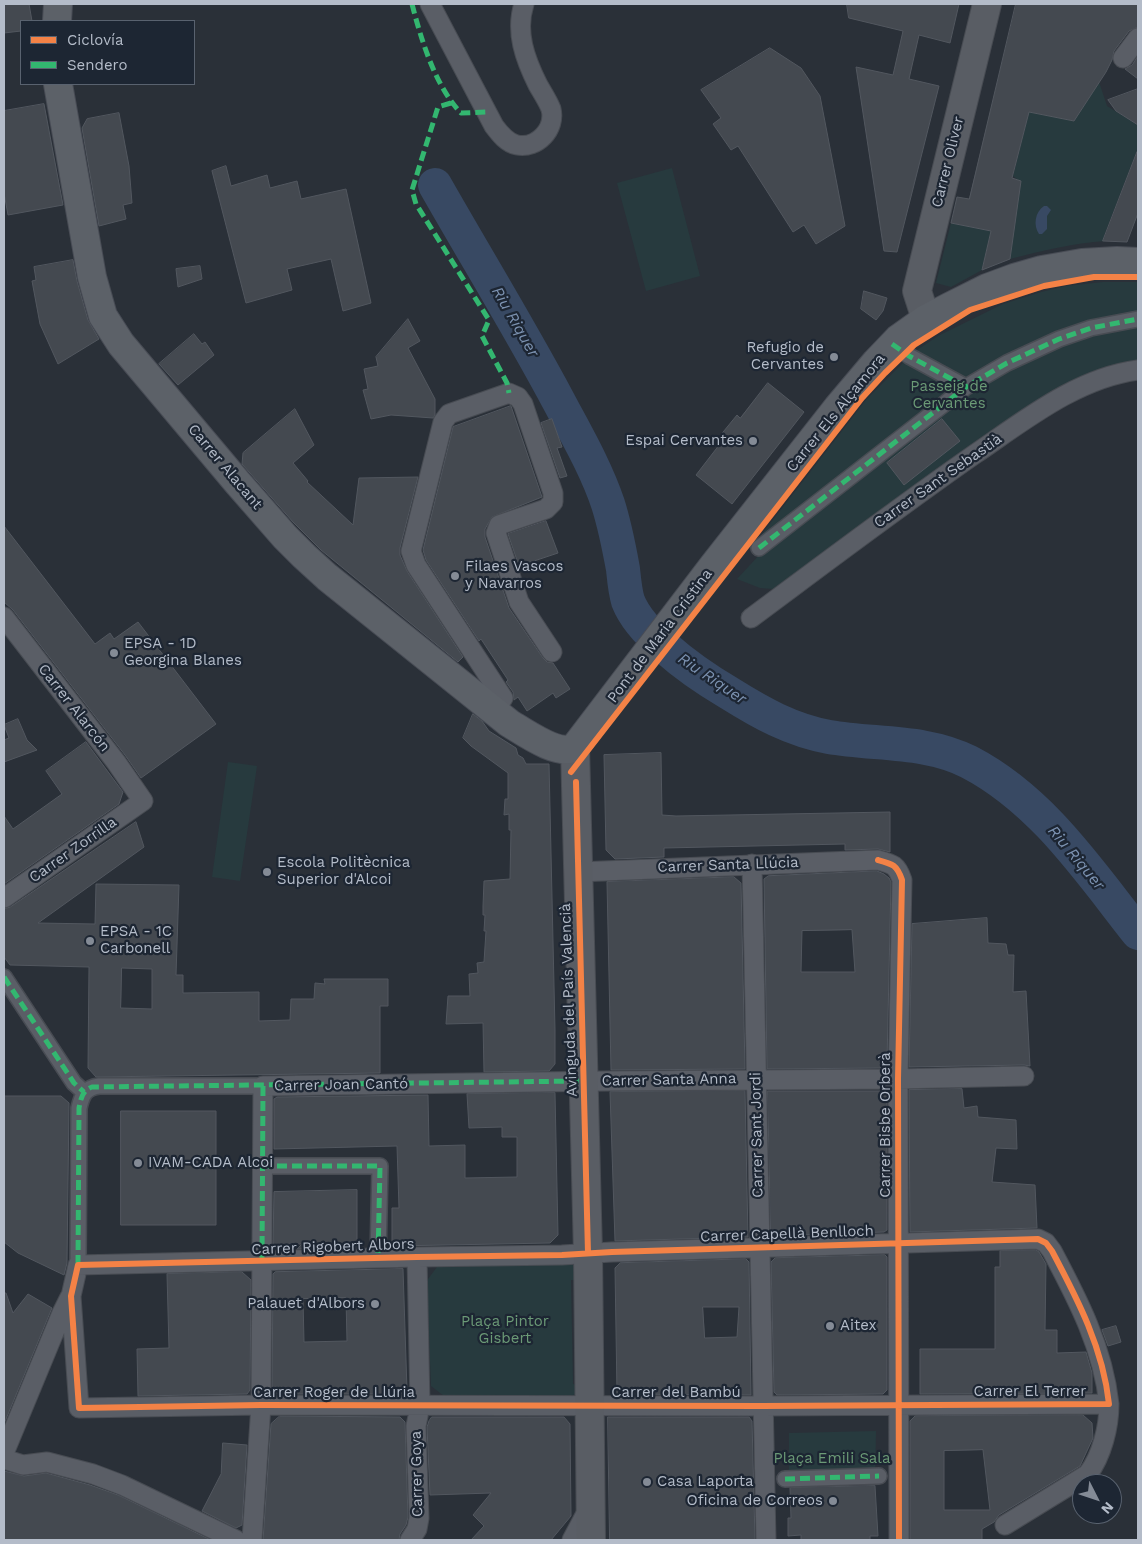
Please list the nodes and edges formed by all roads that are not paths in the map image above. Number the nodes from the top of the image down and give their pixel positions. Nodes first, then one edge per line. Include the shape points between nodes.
1 (58, 4) edge
2 (430, 4) edge
3 (524, 4) edge
4 (987, 4) edge
5 (57, 20) edge
6 (1138, 38) edge
7 (1123, 58) dead end
8 (58, 85) edge
9 (1138, 262) edge
10 (926, 319) junction
11 (1138, 319) edge
12 (892, 344) junction
13 (1138, 370) edge
14 (966, 387) junction
15 (752, 537) junction
16 (4, 617) edge
17 (752, 618) dead end
18 (552, 652) dead end
19 (493, 711) junction
20 (563, 746) junction
21 (142, 801) joint
22 (878, 860) joint
23 (752, 864) junction
24 (578, 872) junction
25 (4, 898) edge
26 (4, 977) edge
27 (1024, 1076) dead end
28 (898, 1079) junction
29 (756, 1080) junction
30 (584, 1081) junction
31 (263, 1086) junction
32 (84, 1092) junction
33 (262, 1166) junction
34 (898, 1243) junction
35 (1046, 1244) joint
36 (759, 1247) junction
37 (588, 1254) junction
38 (417, 1257) junction
39 (378, 1258) junction
40 (262, 1261) junction
41 (78, 1265) junction
42 (71, 1296) junction
43 (898, 1404) junction
44 (1109, 1404) junction
45 (262, 1405) junction
46 (420, 1406) junction
47 (590, 1406) junction
48 (762, 1406) junction
49 (4, 1453) edge
50 (4, 1459) edge
51 (879, 1476) dead end
52 (785, 1478) dead end
53 (590, 1506) junction
54 (1005, 1525) dead end
55 (236, 1540) edge
56 (252, 1540) edge
57 (410, 1540) edge
58 (572, 1540) edge
59 (591, 1540) edge
60 (766, 1540) edge
61 (899, 1540) edge

1 - 5 main road
2 - 3 street via 494,126 502,136 518,145 536,142 542,137 551,124 552,115 523,46 520,21
4 - 10 main road, Carrer Oliver via 917,291
6 - 7 street
8 - 19 main road, Carrer Alacant via 92,277 103,316 112,332 292,544 327,577
9 - 10 main road, Carrer Els Alçamora via 1099,262 1042,270 999,282
10 - 12 main road, Carrer Els Alçamora
11 - 14 street via 1091,328 1059,339 1007,363
12 - 14 street
12 - 15 main road, Carrer Els Alçamora via 838,406
13 - 17 street, Carrer Sant Sebastià via 1091,383 1034,414 910,499
14 - 15 street
15 - 20 main road, Pont de Maria Cristina
16 - 21 street, Carrer Alarcón via 116,762
18 - 19 street via 519,602 496,533 499,525 546,509 553,502 523,404 509,393 449,414 443,422 411,551 416,565 503,698
19 - 20 main road, Carrer Alacant via 525,733
20 - 24 main road, Avinguda del País Valencià via 576,782
21 - 25 street, Carrer Zorrilla
22 - 23 street, Carrer Santa Llúcia
22 - 28 street, Carrer Bisbe Orberà via 891,863 898,869 902,880
23 - 24 street, Carrer Santa Llúcia
23 - 29 street, Carrer Sant Jordi
24 - 30 main road, Avinguda del País Valencià
26 - 32 street via 74,1083
27 - 28 street, Carrer Santa Anna
28 - 29 street, Carrer Santa Anna
28 - 34 street, Carrer Bisbe Orberà
29 - 30 street, Carrer Santa Anna
29 - 36 street, Carrer Sant Jordi
30 - 31 street, Carrer Joan Cantó
30 - 37 main road, Avinguda del País Valencià
31 - 32 street, Carrer Joan Cantó via 99,1086
31 - 33 street
32 - 41 street via 79,1108
33 - 39 street via 380,1166
33 - 40 street
34 - 35 street, Carrer Capellà Benlloch via 1038,1239
34 - 36 street, Carrer Capellà Benlloch
34 - 43 street, Carrer Bisbe Orberà
35 - 44 street, Carrer El Terrer via 1056,1258 1096,1345
36 - 37 street, Carrer Capellà Benlloch
36 - 48 street, Carrer Sant Jordi
37 - 38 street, Carrer Rigobert Albors
37 - 47 main road, Avinguda del País Valencià
38 - 39 street, Carrer Rigobert Albors
38 - 46 street
39 - 40 street, Carrer Rigobert Albors
40 - 41 street, Carrer Rigobert Albors
40 - 45 street
41 - 42 street
42 - 45 street, Carrer Roger de Llúria via 79,1408
42 - 49 street
43 - 44 street, Carrer El Terrer
43 - 48 street
43 - 61 street
44 - 54 street via 1103,1441 1088,1474
45 - 46 street, Carrer Roger de Llúria
45 - 56 street
46 - 47 street, Carrer Roger de Llúria
46 - 57 street, Carrer Goya via 416,1426 419,1518
47 - 48 street, Carrer del Bambú
47 - 53 main road, Avinguda del País Valencià
48 - 60 street
50 - 55 street via 23,1465 47,1462 93,1474
51 - 52 street
53 - 58 street, Avinguda del País Valencià
53 - 59 main road, Avinguda del País Valencià

